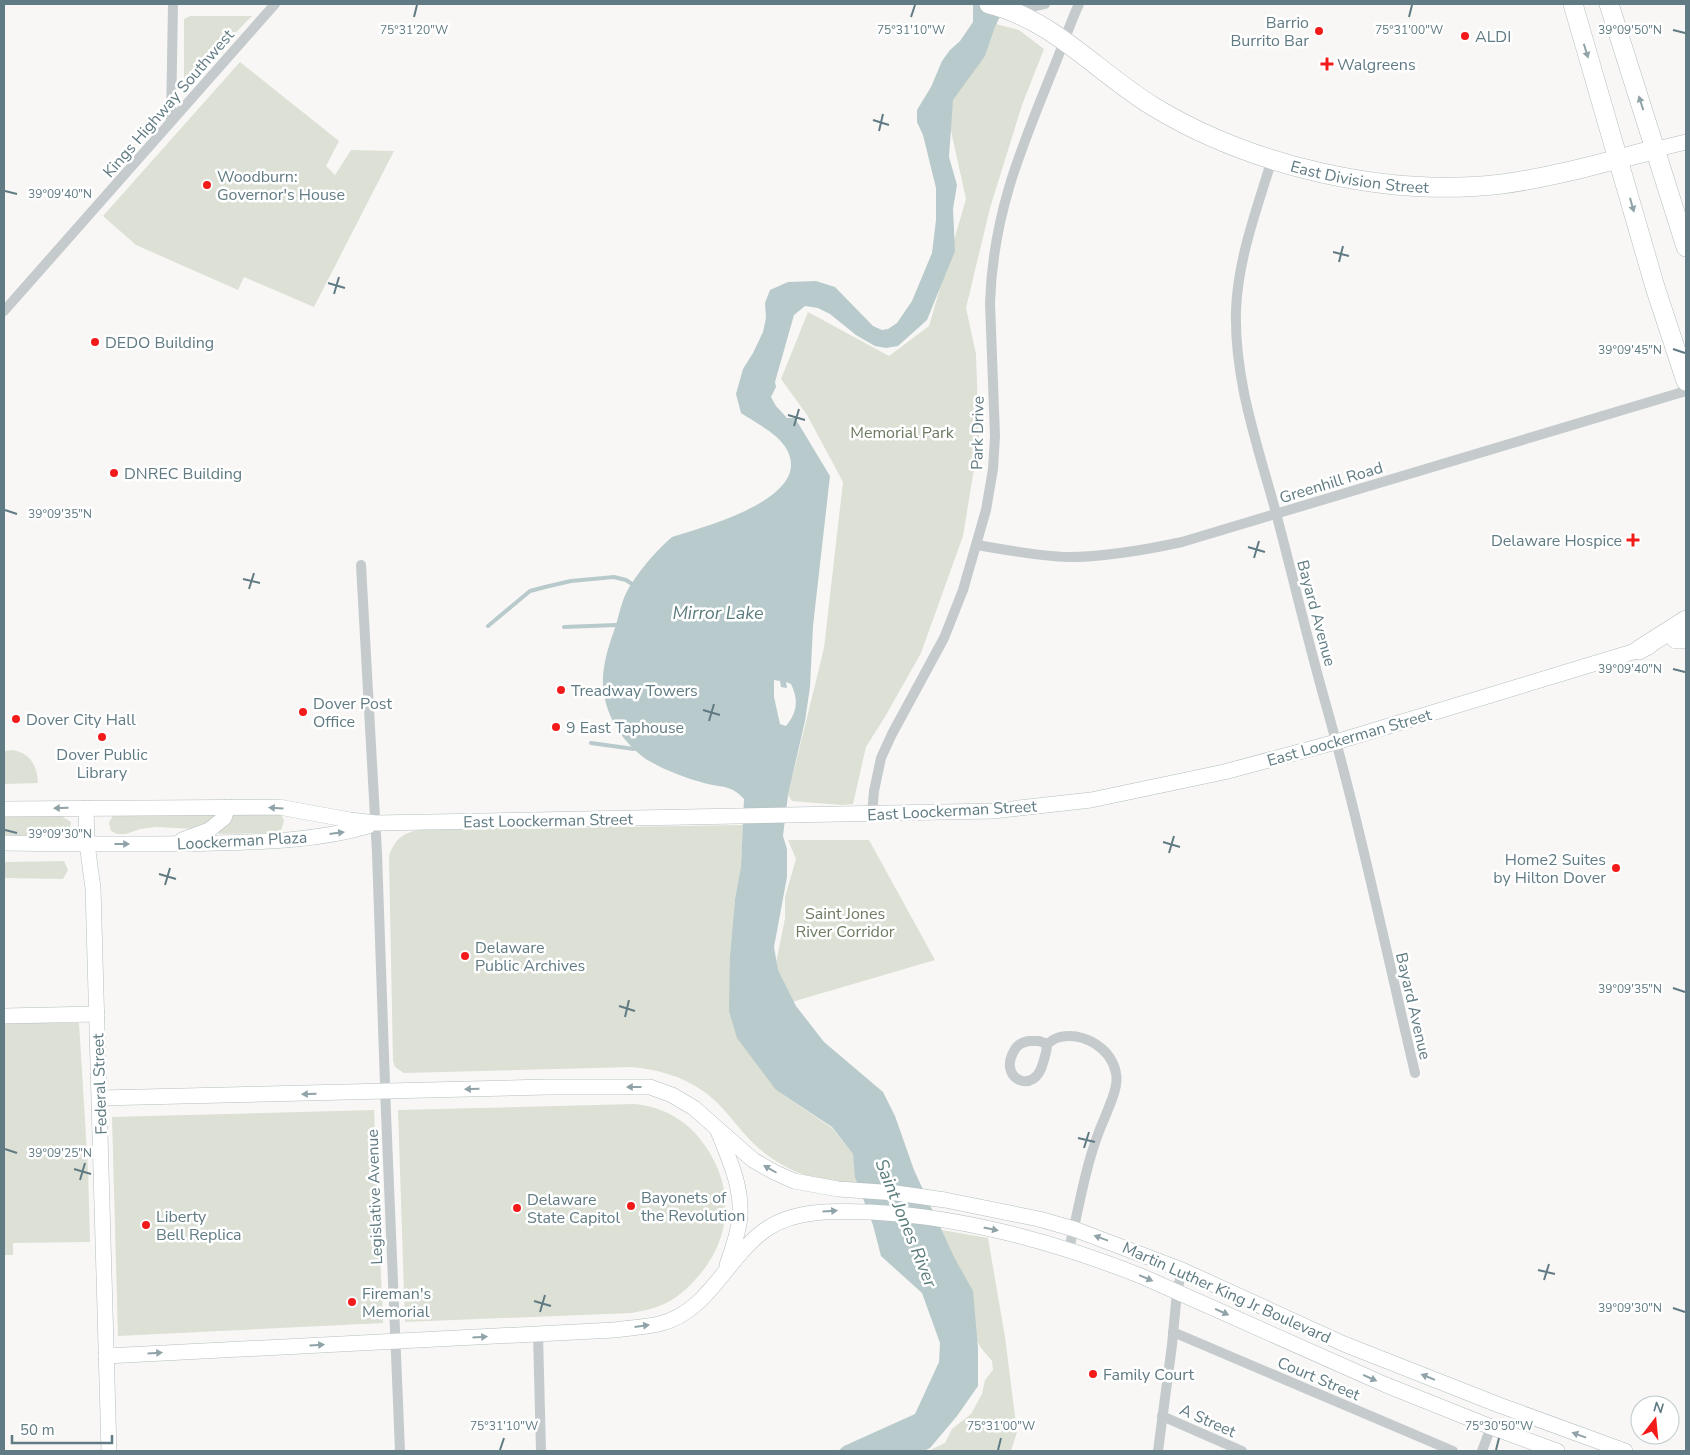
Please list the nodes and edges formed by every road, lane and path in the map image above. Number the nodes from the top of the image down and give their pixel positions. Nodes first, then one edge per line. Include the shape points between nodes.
1 (174, 4) edge
2 (275, 4) edge
3 (989, 4) edge
4 (1045, 4) edge
5 (1079, 4) edge
6 (1573, 4) edge
7 (1609, 4) edge
8 (1015, 11) junction
9 (1064, 40) junction
10 (171, 121) junction
11 (1686, 142) edge
12 (1656, 149) junction
13 (1619, 158) junction
14 (1272, 159) junction
15 (1686, 247) edge
16 (4, 311) edge
17 (1686, 381) edge
18 (1686, 390) edge
19 (1276, 514) junction
20 (977, 545) junction
21 (361, 565) dead end
22 (1686, 620) edge
23 (1683, 638) edge
24 (1639, 650) junction
25 (1336, 742) junction
26 (86, 808) junction
27 (228, 808) junction
28 (4, 810) edge
29 (872, 814) junction
30 (376, 823) junction
31 (4, 843) edge
32 (87, 844) junction
33 (172, 844) junction
34 (97, 1014) junction
35 (4, 1016) edge
36 (1047, 1044) junction
37 (1415, 1073) dead end
38 (385, 1092) junction
39 (100, 1098) junction
40 (717, 1129) junction
41 (1074, 1229) junction
42 (1069, 1249) junction
43 (1182, 1270) junction
44 (725, 1271) junction
45 (1177, 1292) junction
46 (1173, 1332) junction
47 (538, 1334) junction
48 (395, 1341) junction
49 (106, 1356) junction
50 (1162, 1416) junction
51 (1491, 1427) junction
52 (109, 1451) edge
53 (400, 1451) edge
54 (541, 1451) edge
55 (1158, 1451) edge
56 (1242, 1451) edge
57 (1453, 1451) edge
58 (1482, 1451) edge
59 (1557, 1451) edge
60 (1625, 1451) edge

1 - 10 street
2 - 10 street, Kings Highway Southwest
3 - 8 highway, East Division Street
4 - 8 street
5 - 9 street, Park Drive
6 -> 13 highway
12 -> 7 highway
8 - 9 highway, East Division Street
9 - 14 highway, East Division Street via 1125,87 1176,119
9 - 20 street, Park Drive via 1014,168 997,234 990,303 994,454
10 - 16 street, Kings Highway Southwest
11 - 12 street, East Division Street
12 - 13 highway, East Division Street
12 - 15 highway
13 - 14 highway, East Division Street via 1503,184 1441,187 1350,178
13 -> 17 highway via 1655,287
14 - 19 street, Bayard Avenue via 1243,257 1236,311 1239,369 1246,409
18 - 19 street, Greenhill Road
19 - 20 street, Greenhill Road via 1182,542 1119,554 1069,557
19 - 25 street, Bayard Avenue
20 - 29 street, Park Drive via 944,638 886,746 877,773
21 - 30 street, Legislative Avenue
22 - 24 highway
23 - 24 street, East Loockerman Street
24 - 25 street, East Loockerman Street
25 - 29 street, East Loockerman Street via 1224,772 1091,800 993,811
25 - 37 street, Bayard Avenue
26 - 27 street, Loockerman Plaza
26 -> 28 street, Loockerman Plaza
26 - 32 street, Federal Street
30 -> 27 street, Loockerman Plaza via 279,807
27 - 33 street via 224,818 209,830
29 - 30 street, East Loockerman Street
33 -> 30 street, Loockerman Plaza via 271,841 350,831
30 - 38 street, Legislative Avenue
31 - 32 street, Loockerman Plaza
32 -> 33 street, Loockerman Plaza
32 - 34 street, Federal Street via 93,888
34 - 35 street
34 - 39 street, Federal Street
36 - 36 street via 1039,1040 1029,1041 1014,1049 1009,1061 1015,1078 1035,1079 1041,1072
36 - 41 street via 1058,1037 1068,1036 1091,1040 1110,1059 1116,1073 1110,1106 1095,1139 1085,1174
38 -> 39 street, Martin Luther King Jr Boulevard
40 -> 38 street, Martin Luther King Jr Boulevard via 694,1108 650,1087
38 - 48 street, Legislative Avenue
39 - 49 street, Federal Street
41 -> 40 street, Martin Luther King Jr Boulevard via 945,1200 794,1181 753,1160
40 - 44 street via 735,1174 740,1198 740,1218
41 - 42 street
43 -> 41 street, Martin Luther King Jr Boulevard
44 -> 42 street, Martin Luther King Jr Boulevard via 768,1228 800,1216 839,1210 943,1220
42 -> 45 street, Martin Luther King Jr Boulevard
43 - 45 street
60 -> 43 street, Martin Luther King Jr Boulevard via 1344,1344
47 -> 44 street, Martin Luther King Jr Boulevard via 660,1324 705,1297
45 - 46 street
45 -> 51 street, Martin Luther King Jr Boulevard via 1386,1385
46 - 50 street
46 - 57 street, Court Street
48 -> 47 street, Martin Luther King Jr Boulevard
47 - 54 street
49 -> 48 street, Martin Luther King Jr Boulevard
48 - 53 street, Legislative Avenue
49 - 52 street, Federal Street
50 - 55 street
50 - 56 street, A Street
51 - 58 street
51 - 59 street, Martin Luther King Jr Boulevard

